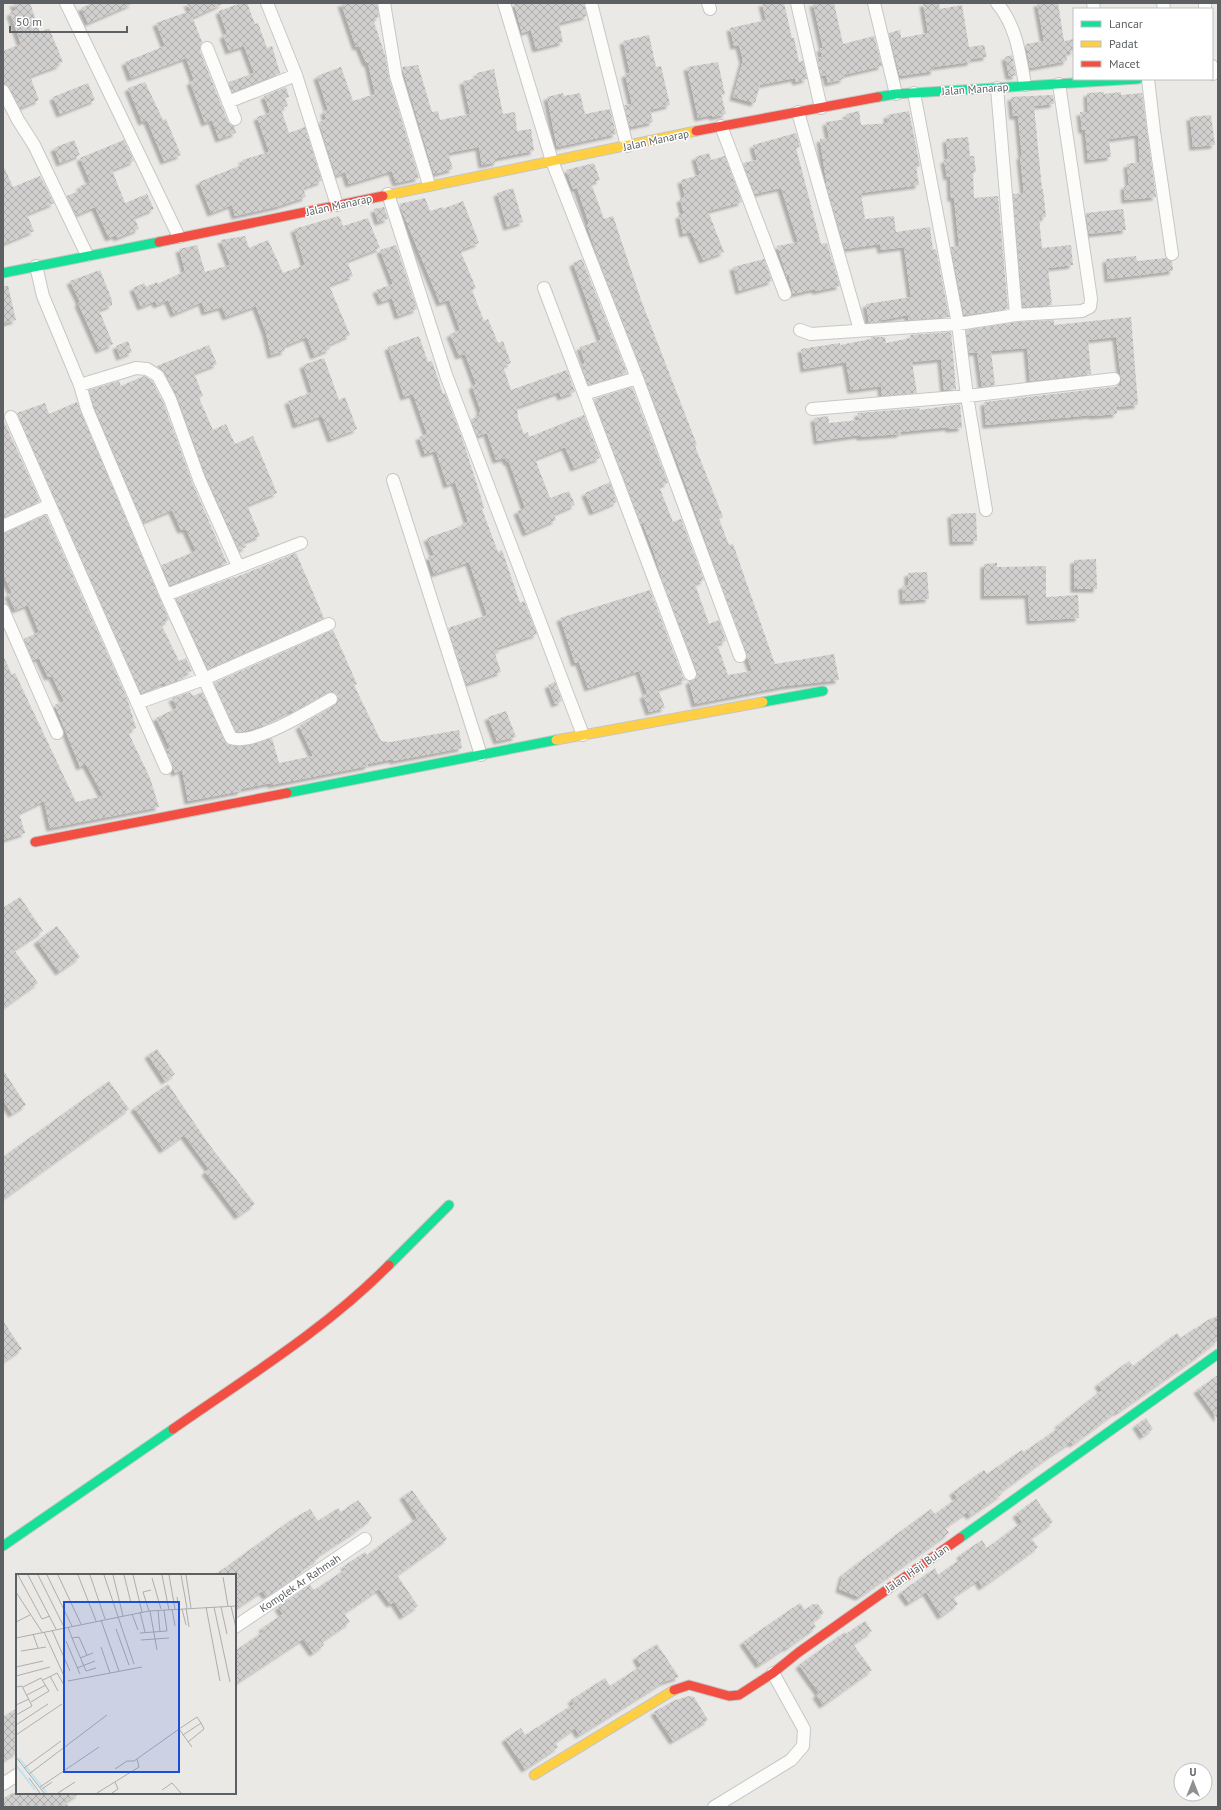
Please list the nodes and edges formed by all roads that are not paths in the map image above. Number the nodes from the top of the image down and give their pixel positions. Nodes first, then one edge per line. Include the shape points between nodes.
1 (66, 3) edge
2 (267, 3) edge
3 (384, 3) edge
4 (504, 3) edge
5 (592, 3) edge
6 (797, 3) edge
7 (874, 3) edge
8 (997, 3) edge
9 (208, 48) dead end
10 (296, 75) junction
11 (1109, 80) edge
12 (1148, 80) edge
13 (1059, 84) junction
14 (1025, 85) junction
15 (997, 88) junction
16 (3, 91) edge
17 (914, 93) junction
18 (896, 94) junction
19 (228, 102) junction
20 (821, 108) junction
21 (798, 112) junction
22 (234, 119) dead end
23 (721, 126) junction
24 (626, 146) junction
25 (552, 161) junction
26 (429, 185) junction
27 (388, 194) junction
28 (337, 204) junction
29 (179, 237) junction
30 (1172, 254) dead end
31 (87, 255) junction
32 (36, 266) junction
33 (3, 273) edge
34 (544, 288) dead end
35 (785, 294) dead end
36 (1016, 315) junction
37 (958, 324) junction
38 (800, 330) dead end
39 (860, 330) junction
40 (637, 378) junction
41 (1114, 379) dead end
42 (80, 385) junction
43 (584, 394) junction
44 (967, 396) junction
45 (812, 409) dead end
46 (12, 417) dead end
47 (393, 480) dead end
48 (50, 505) junction
49 (986, 510) dead end
50 (3, 526) edge
51 (301, 543) dead end
52 (238, 566) junction
53 (166, 595) junction
54 (3, 610) edge
55 (329, 624) dead end
56 (740, 656) dead end
57 (690, 674) dead end
58 (204, 679) junction
59 (823, 691) dead end
60 (331, 699) dead end
61 (137, 704) junction
62 (57, 733) dead end
63 (583, 735) junction
64 (481, 755) junction
65 (166, 768) dead end
66 (35, 842) dead end
67 (450, 1204) dead end
68 (1218, 1354) edge
69 (365, 1540) dead end
70 (3, 1546) edge
71 (236, 1627) edge
72 (773, 1673) junction
73 (534, 1775) dead end
74 (16, 1776) edge
75 (3, 1784) edge
76 (714, 1807) edge

1 - 29 street
2 - 10 street
3 - 26 street via 396,76
4 - 25 street
5 - 24 street
6 - 20 street
7 - 18 street
8 - 14 street via 1010,21 1018,44
9 - 19 street
10 - 19 street
10 - 28 street
11 - 13 street, Jalan Manarap
12 - 30 street
13 - 14 street, Jalan Manarap
13 - 36 street via 1090,307 1082,311
14 - 15 street, Jalan Manarap
15 - 17 street, Jalan Manarap
15 - 36 street
16 - 31 street via 34,145
17 - 18 street, Jalan Manarap
17 - 37 street
18 - 20 street, Jalan Manarap
19 - 22 street
20 - 21 street, Jalan Manarap
21 - 23 street, Jalan Manarap
21 - 39 street
23 - 24 street, Jalan Manarap
23 - 35 street
24 - 25 street, Jalan Manarap
25 - 26 street, Jalan Manarap
25 - 40 street
26 - 27 street, Jalan Manarap
27 - 28 street, Jalan Manarap
27 - 63 street via 446,375
28 - 29 street, Jalan Manarap
29 - 31 street, Jalan Manarap
31 - 32 street, Jalan Manarap
32 - 33 street, Jalan Manarap
32 - 42 street via 43,296
34 - 43 street
36 - 37 street
37 - 39 street
37 - 44 street
38 - 39 street via 811,334
40 - 43 street
40 - 56 street
41 - 44 street
42 - 52 street via 136,368 147,369 158,376 170,399 199,479
42 - 53 street via 87,409
43 - 57 street
44 - 45 street
44 - 49 street
46 - 48 street
47 - 64 street
48 - 50 street
48 - 61 street
51 - 52 street
52 - 53 street
53 - 58 street
54 - 62 street
55 - 58 street
58 - 60 street via 231,738 238,740 262,734
58 - 61 street
59 - 63 street
61 - 65 street
63 - 64 street
64 - 66 street
67 - 70 street via 366,1289 283,1353
68 - 72 street, Jalan Haji Bulan
69 - 71 street, Komplek Ar Rahmah
72 - 73 street, Jalan Haji Bulan via 739,1695 729,1696 689,1685 669,1691
72 - 76 street via 804,1729 803,1746 791,1760
74 - 75 street

